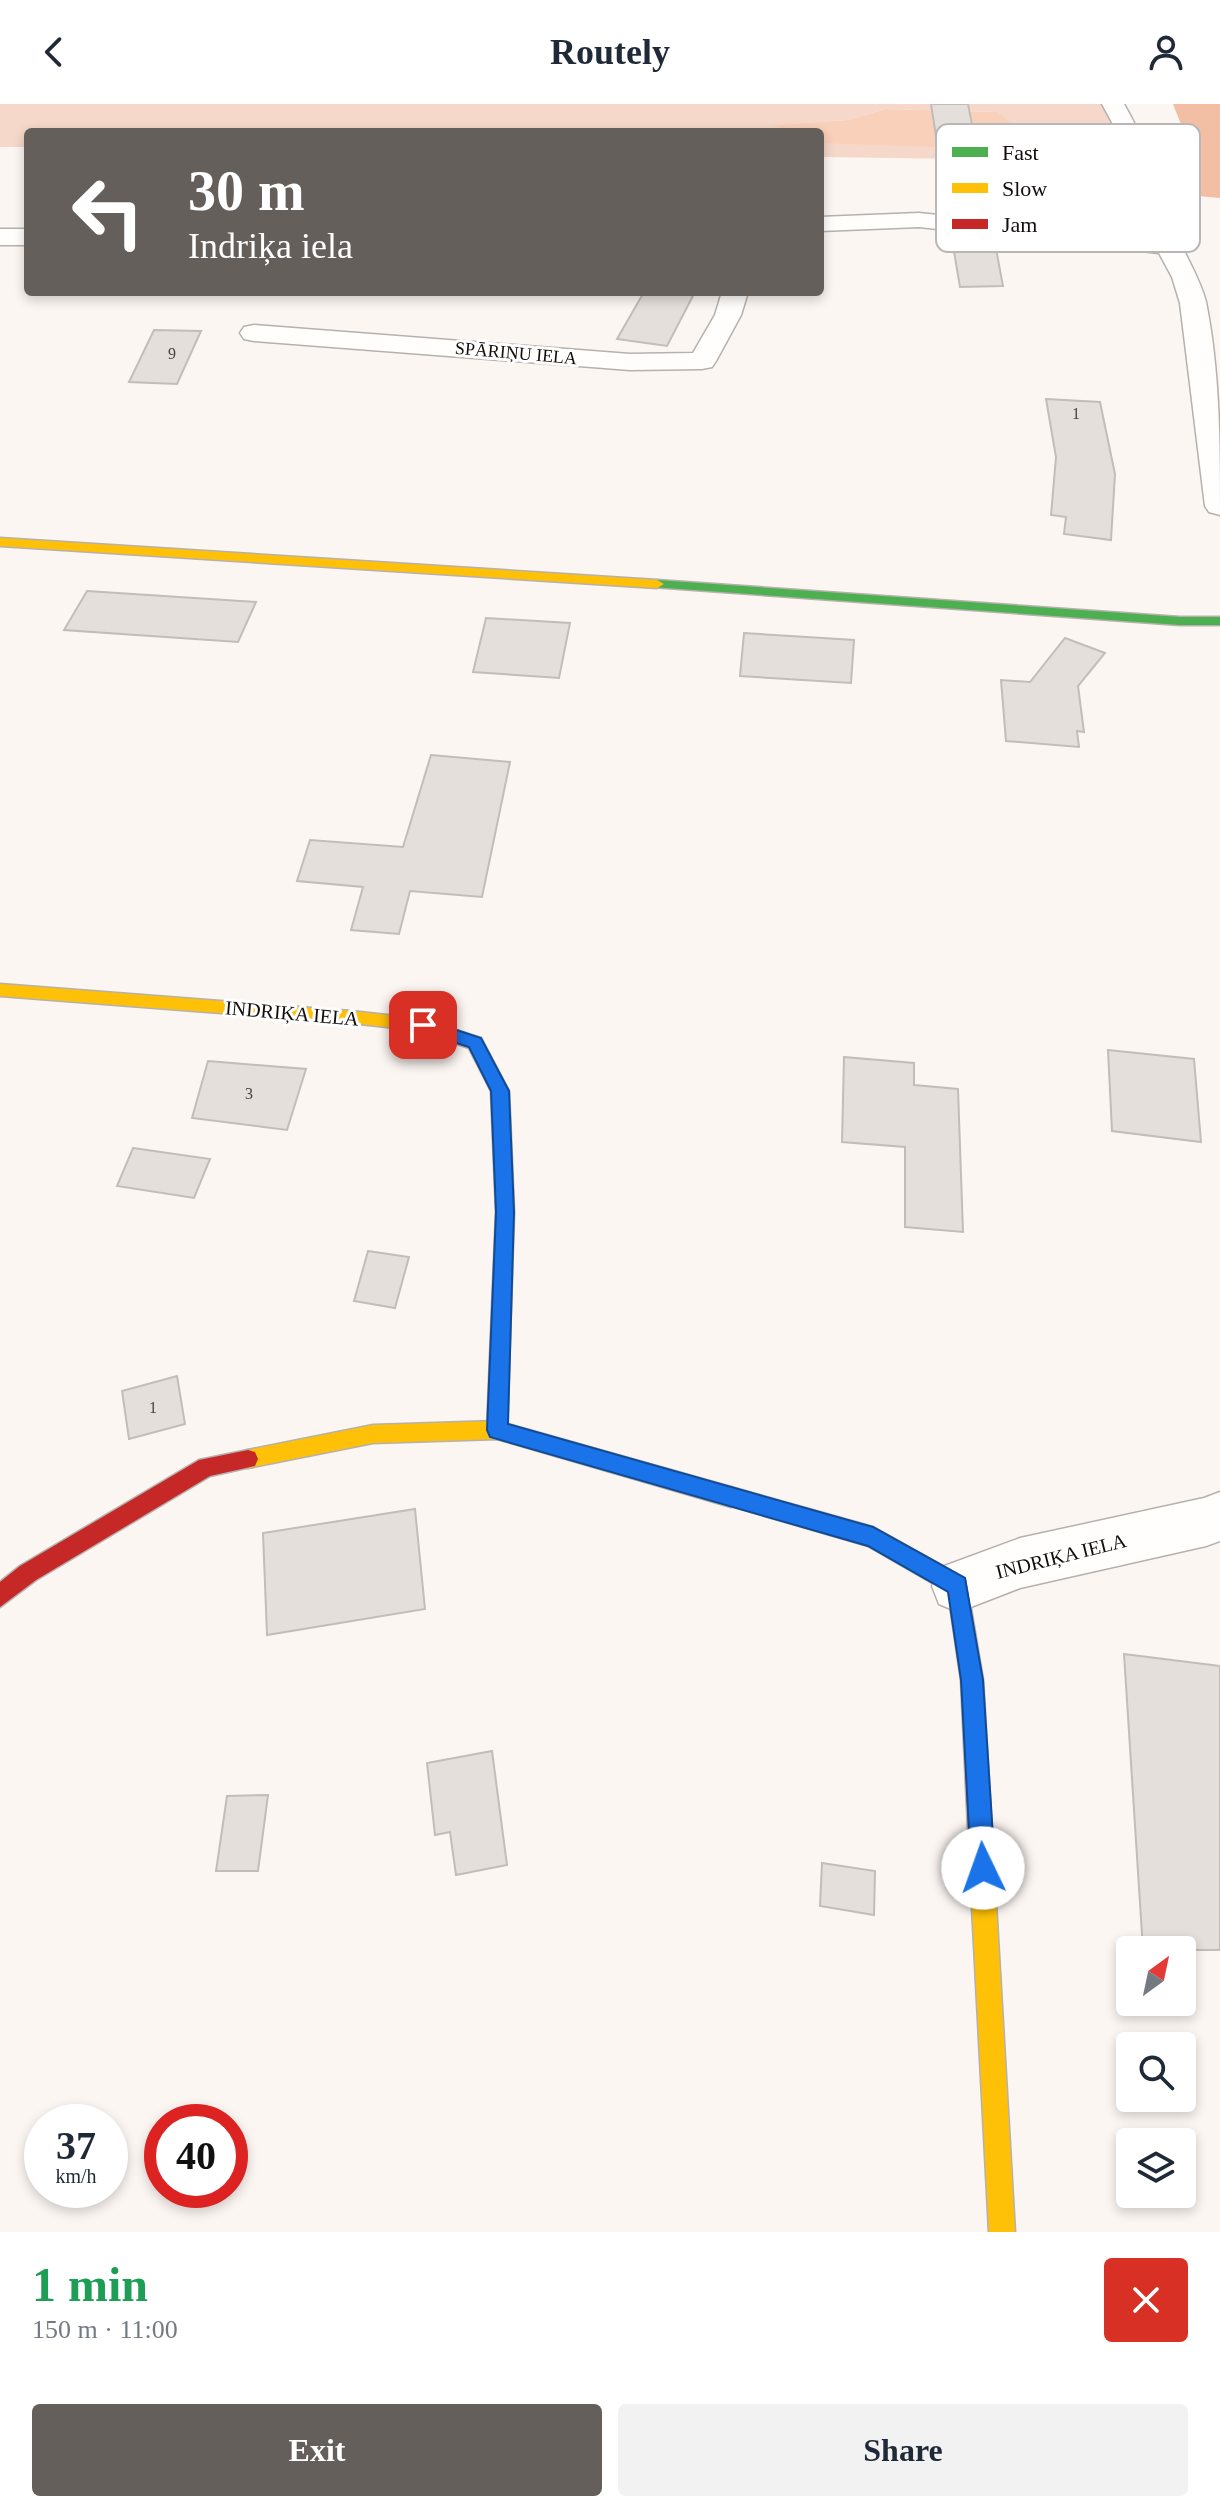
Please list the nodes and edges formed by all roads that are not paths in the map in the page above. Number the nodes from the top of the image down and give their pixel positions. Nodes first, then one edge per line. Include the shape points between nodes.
1 (1113, 104) edge
2 (1124, 124) edge
3 (936, 222) edge
4 (824, 224) edge
5 (0, 237) edge
6 (24, 237) edge
7 (1171, 252) edge
8 (734, 296) edge
9 (254, 333) dead end
10 (1220, 506) edge
11 (0, 542) edge
12 (1220, 621) edge
13 (0, 990) edge
14 (497, 1430) junction
15 (1220, 1516) edge
16 (958, 1586) junction
17 (0, 1596) edge
18 (1002, 2232) edge

1 - 2 street
3 - 4 street
5 - 6 street
7 - 10 street via 1193,303
8 - 9 street, SPĀRIŅU IELA via 702,361 630,362
11 - 12 street
13 - 14 street, INDRIĶA IELA via 423,1025 475,1043 500,1091 505,1212
14 - 16 street via 873,1537
14 - 17 street via 373,1434 206,1467 28,1573
15 - 16 street, INDRIĶA IELA via 1020,1563
16 - 18 street via 972,1680

